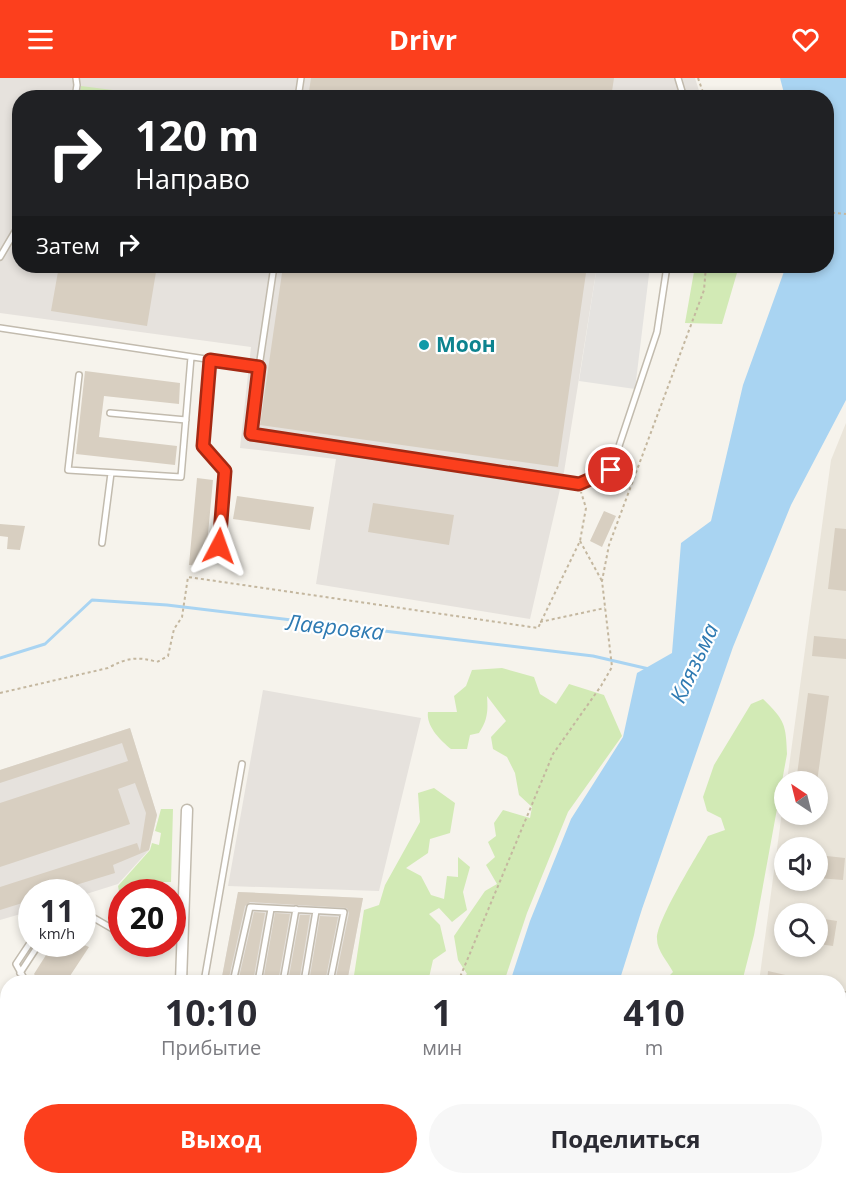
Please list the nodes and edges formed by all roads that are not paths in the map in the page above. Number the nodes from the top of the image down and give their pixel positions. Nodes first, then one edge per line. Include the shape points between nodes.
1 (12, 237) edge
2 (0, 257) edge
3 (272, 273) edge
4 (665, 273) edge
5 (0, 328) edge
6 (191, 357) junction
7 (210, 360) junction
8 (259, 367) junction
9 (79, 375) dead end
10 (110, 413) dead end
11 (186, 420) junction
12 (111, 473) junction
13 (102, 543) dead end
14 (219, 546) dead end
15 (242, 765) dead end
16 (187, 810) dead end
17 (271, 909) junction
18 (296, 909) junction
19 (316, 911) junction
20 (21, 957) edge
21 (30, 957) edge
22 (20, 973) joint
23 (181, 975) edge
24 (205, 975) edge
25 (234, 975) edge
26 (259, 975) edge
27 (284, 975) edge
28 (305, 975) edge
29 (331, 975) edge

1 - 2 lane
3 - 8 lane
4 - 8 lane via 657,332 611,470 579,484 251,434
5 - 6 lane
6 - 7 lane
6 - 11 lane
7 - 8 lane
7 - 14 lane via 203,446 225,471
9 - 12 lane via 68,470
10 - 11 lane
11 - 12 lane via 181,477
12 - 13 lane
15 - 24 lane
16 - 23 street
17 - 18 lane
17 - 25 lane via 249,907
17 - 26 lane
18 - 19 lane
18 - 27 lane
19 - 28 lane
19 - 29 lane via 344,912
20 - 22 lane via 16,964
21 - 22 lane

